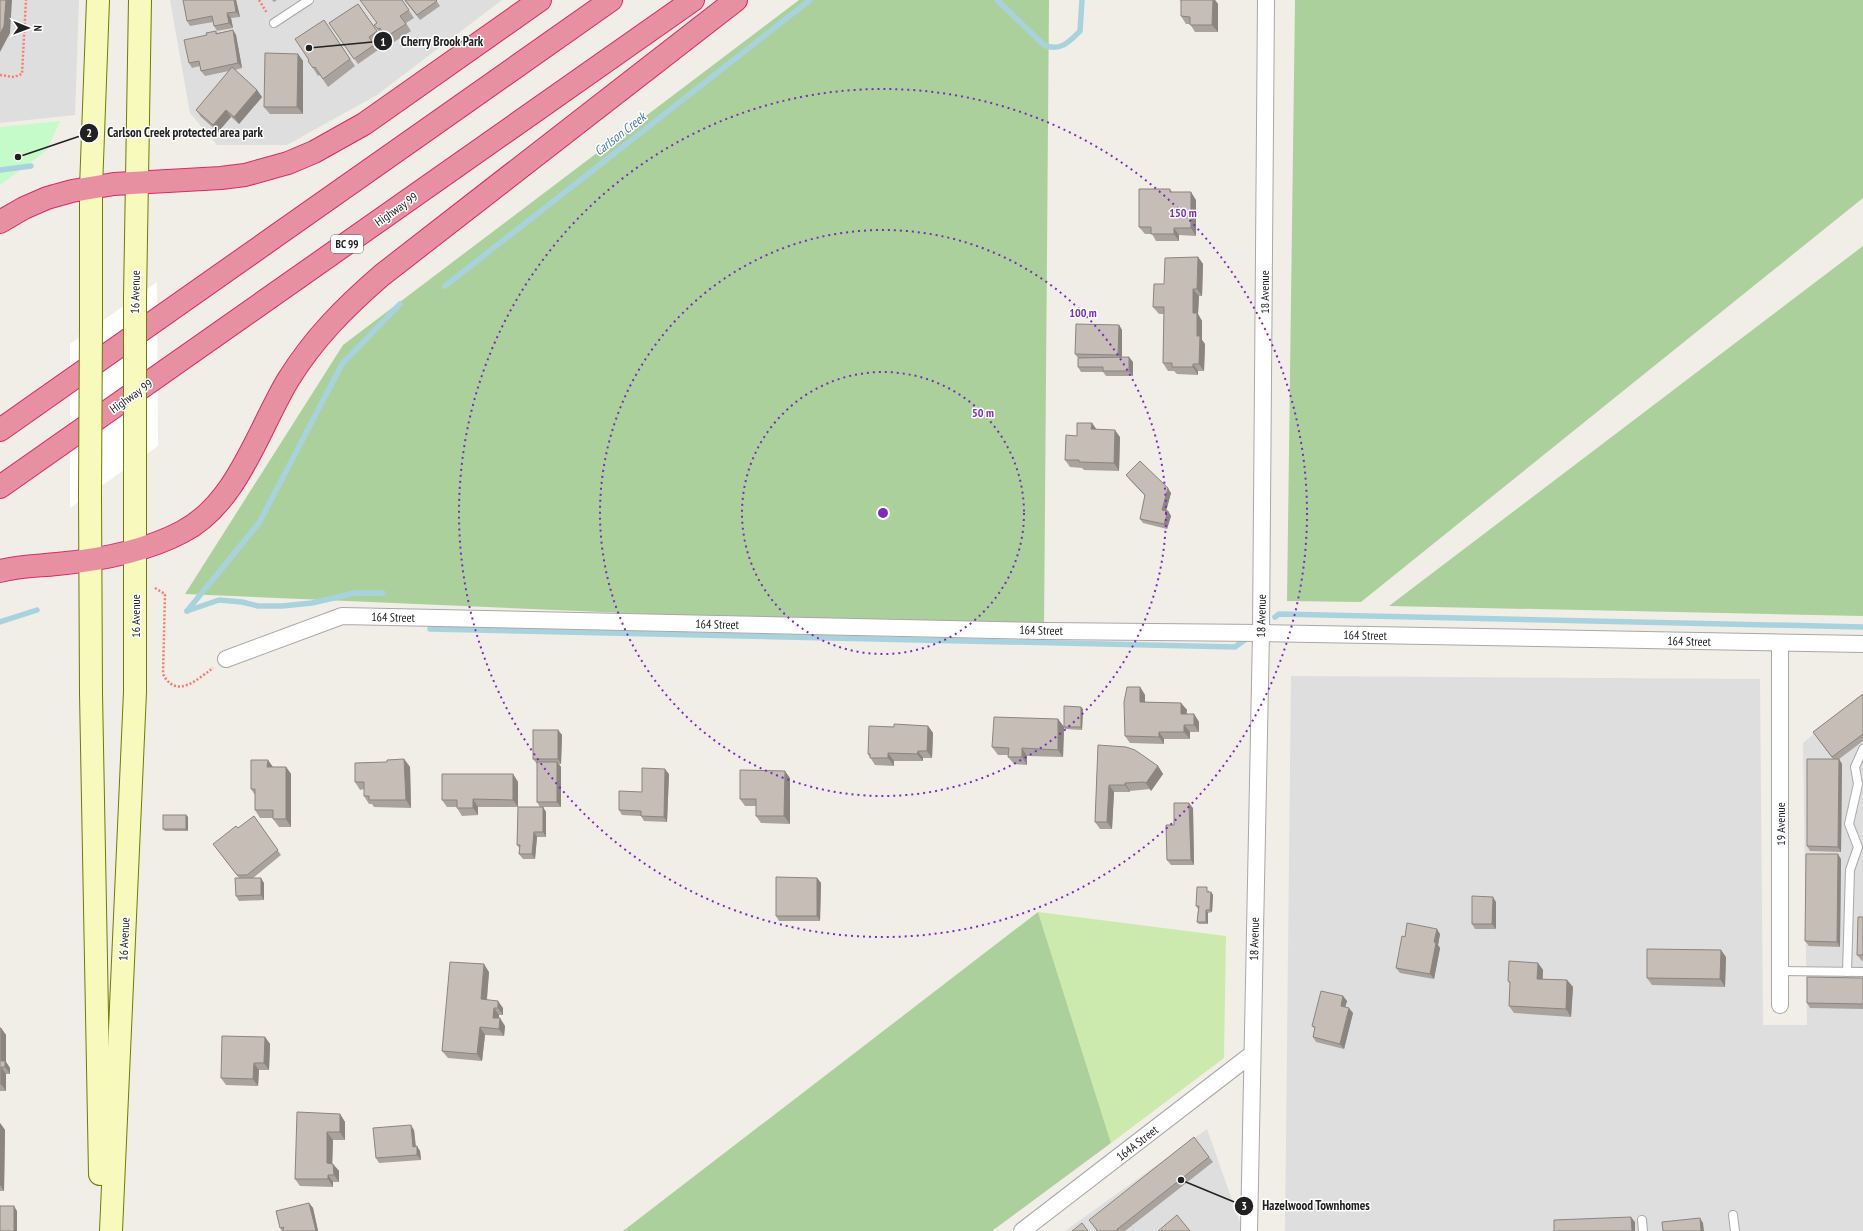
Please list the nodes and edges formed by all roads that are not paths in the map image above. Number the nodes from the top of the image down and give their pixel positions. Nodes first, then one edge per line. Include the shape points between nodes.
1 (98, 0) edge
2 (140, 0) edge
3 (308, 0) edge
4 (540, 0) edge
5 (611, 0) edge
6 (693, 0) edge
7 (736, 0) edge
8 (1266, 0) edge
9 (274, 23) dead end
10 (138, 183) junction
11 (91, 188) junction
12 (0, 222) edge
13 (0, 430) edge
14 (0, 487) edge
15 (136, 551) junction
16 (91, 559) junction
17 (0, 571) edge
18 (1261, 632) junction
19 (1780, 643) junction
20 (1863, 644) edge
21 (226, 658) road end
22 (1863, 749) edge
23 (1861, 784) edge
24 (1861, 847) edge
25 (1780, 971) junction
26 (1847, 972) junction
27 (1863, 972) edge
28 (1780, 1005) dead end
29 (1252, 1054) junction
30 (1733, 1215) dead end
31 (1642, 1220) dead end
32 (100, 1231) edge
33 (111, 1231) edge
34 (1022, 1231) edge
35 (1249, 1231) edge
36 (1643, 1231) edge
37 (1735, 1231) edge

1 - 11 main road
2 - 10 main road, 16 Avenue
3 - 9 lane
4 - 10 highway via 364,124 314,152 245,175
5 - 13 highway
6 - 14 highway, Highway 99 / BC 99
7 - 15 highway via 354,299 308,349 269,414 237,477 221,500 203,518 183,532
8 - 18 street, 18 Avenue
10 - 11 highway
10 - 15 main road, 16 Avenue, bridge via 135,298
11 - 12 highway via 47,198
11 - 16 main road, bridge
15 - 16 highway
15 - 33 main road, 16 Avenue via 135,692
16 - 17 highway
16 - 32 main road
18 - 19 street, 164 Street
18 - 21 street, 164 Street via 1044,631 342,616
18 - 29 street, 18 Avenue
19 - 20 street, 164 Street
19 - 25 street, 19 Avenue
22 - 23 lane via 1855,767
23 - 24 lane via 1850,824
24 - 26 lane via 1850,870
25 - 26 lane
25 - 28 street, 19 Avenue
26 - 27 lane
29 - 34 street, 164A Street
29 - 35 street, 18 Avenue
30 - 37 lane
31 - 36 lane

